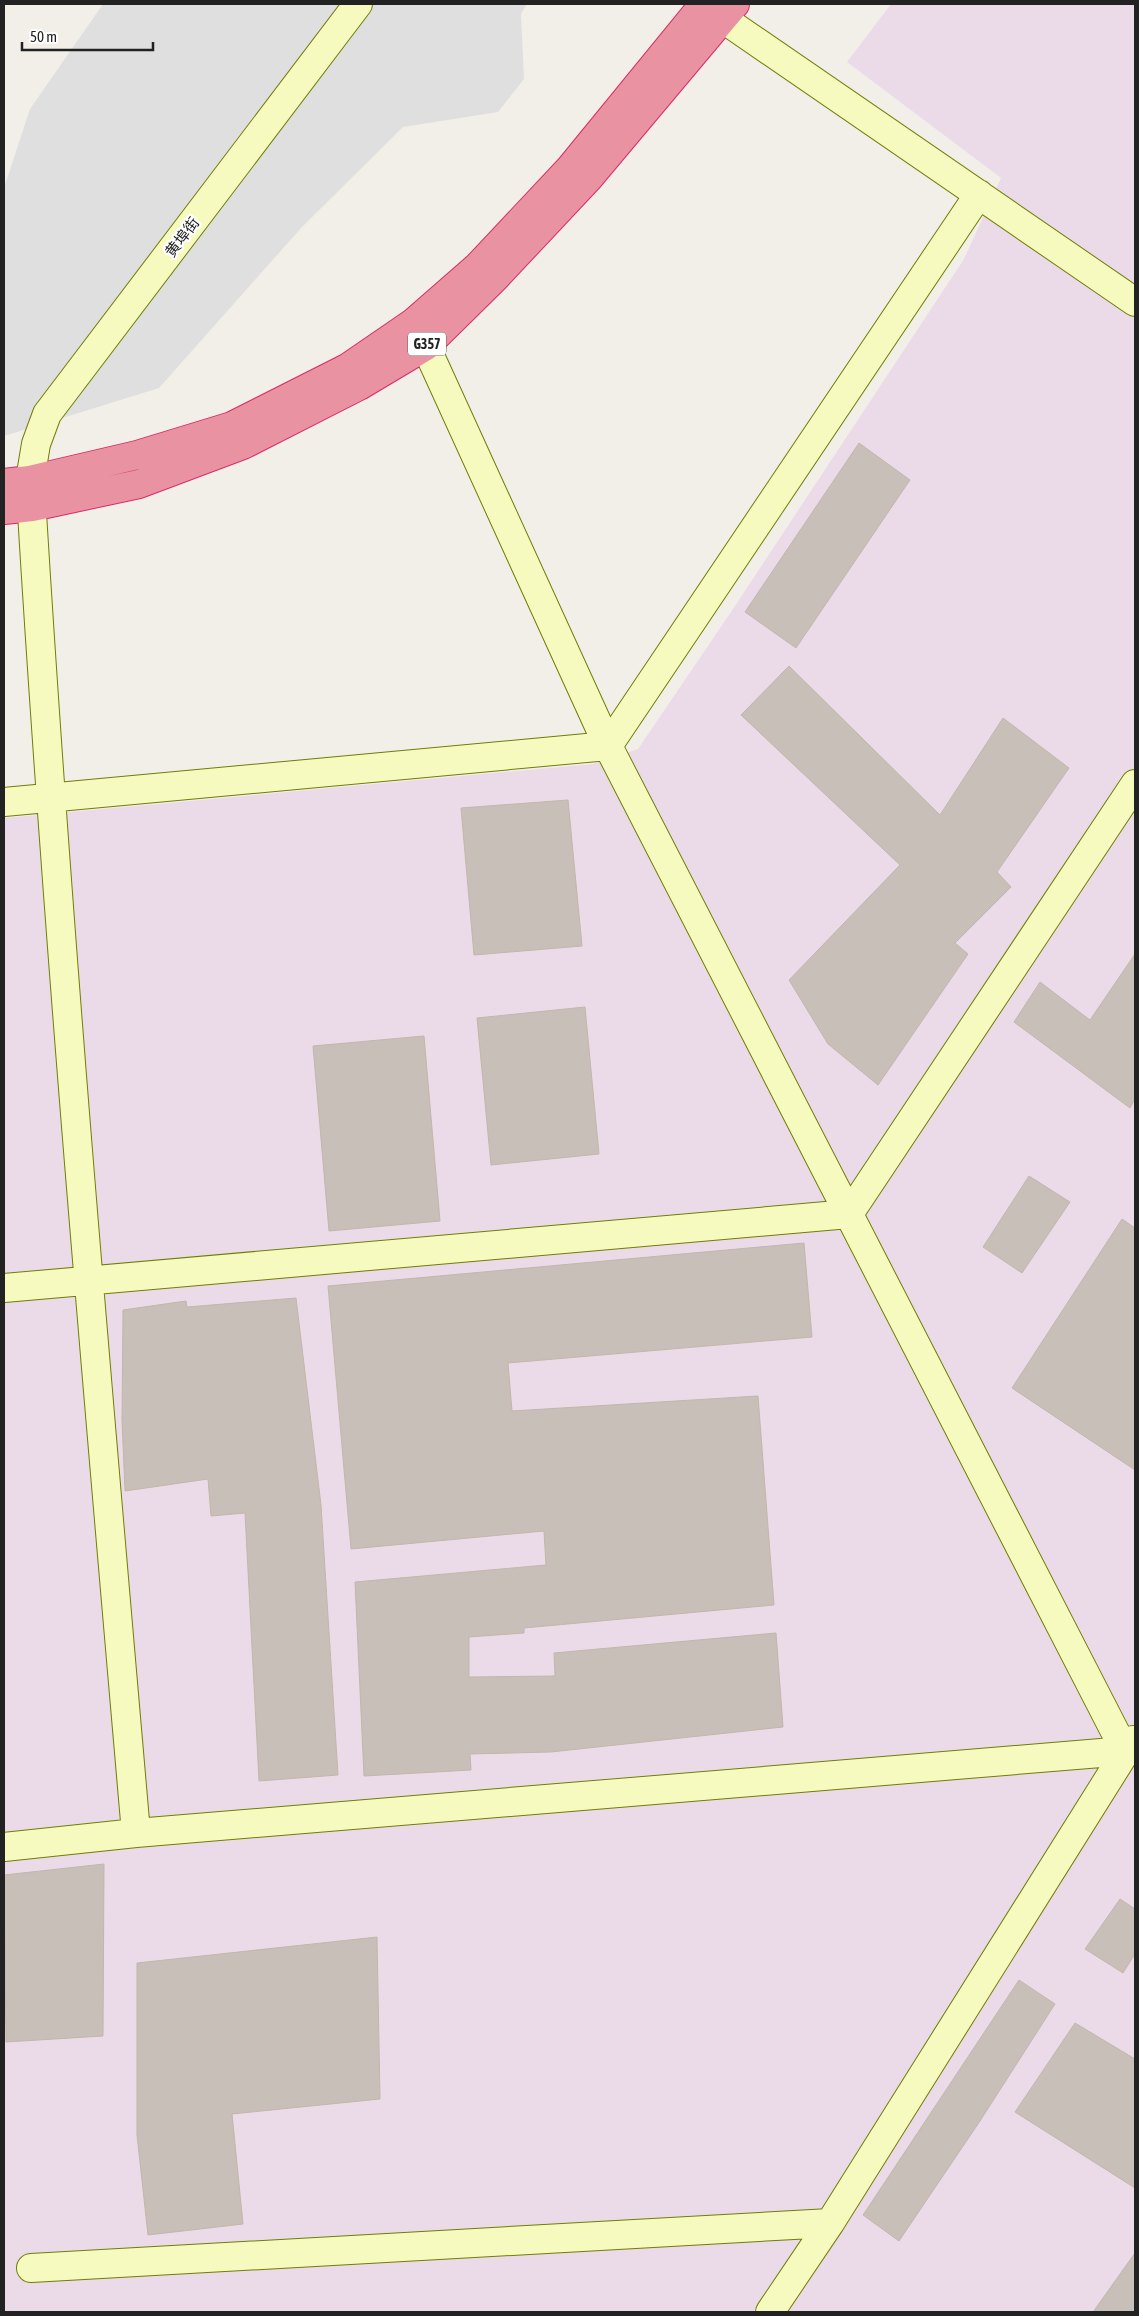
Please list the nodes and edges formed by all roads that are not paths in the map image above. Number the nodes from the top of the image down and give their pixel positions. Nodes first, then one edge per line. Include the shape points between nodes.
1 (358, 4) edge
2 (717, 8) edge
3 (978, 194) junction
4 (1135, 302) edge
5 (414, 322) junction
6 (426, 346) junction
7 (30, 480) junction
8 (4, 483) edge
9 (32, 507) junction
10 (4, 510) edge
11 (608, 746) junction
12 (1135, 784) edge
13 (51, 798) junction
14 (4, 802) edge
15 (849, 1214) junction
16 (88, 1280) junction
17 (4, 1288) edge
18 (1130, 1744) edge
19 (136, 1833) junction
20 (4, 1847) edge
21 (830, 2223) junction
22 (31, 2268) dead end
23 (770, 2312) edge

1 - 7 street, 黄埠街 via 46,414 36,444
2 - 3 street
2 - 5 highway, G357 via 478,266
2 - 6 highway, G357 via 588,179
3 - 4 street
3 - 11 street
5 - 6 street
5 - 7 highway, G357 via 346,368 232,426 137,455
6 - 9 highway, G357 via 359,386 243,445 139,484
6 - 11 street
7 - 8 highway, G357
7 - 9 street, 黄埠街
9 - 10 highway, G357
9 - 13 street, 黄埠街
11 - 13 street
11 - 15 street
12 - 15 street
13 - 14 street
13 - 16 street, 黄埠街
15 - 16 street
15 - 18 street
16 - 17 street
16 - 19 street, 黄埠街
18 - 19 street
18 - 21 street
19 - 20 street
21 - 22 street
21 - 23 street

